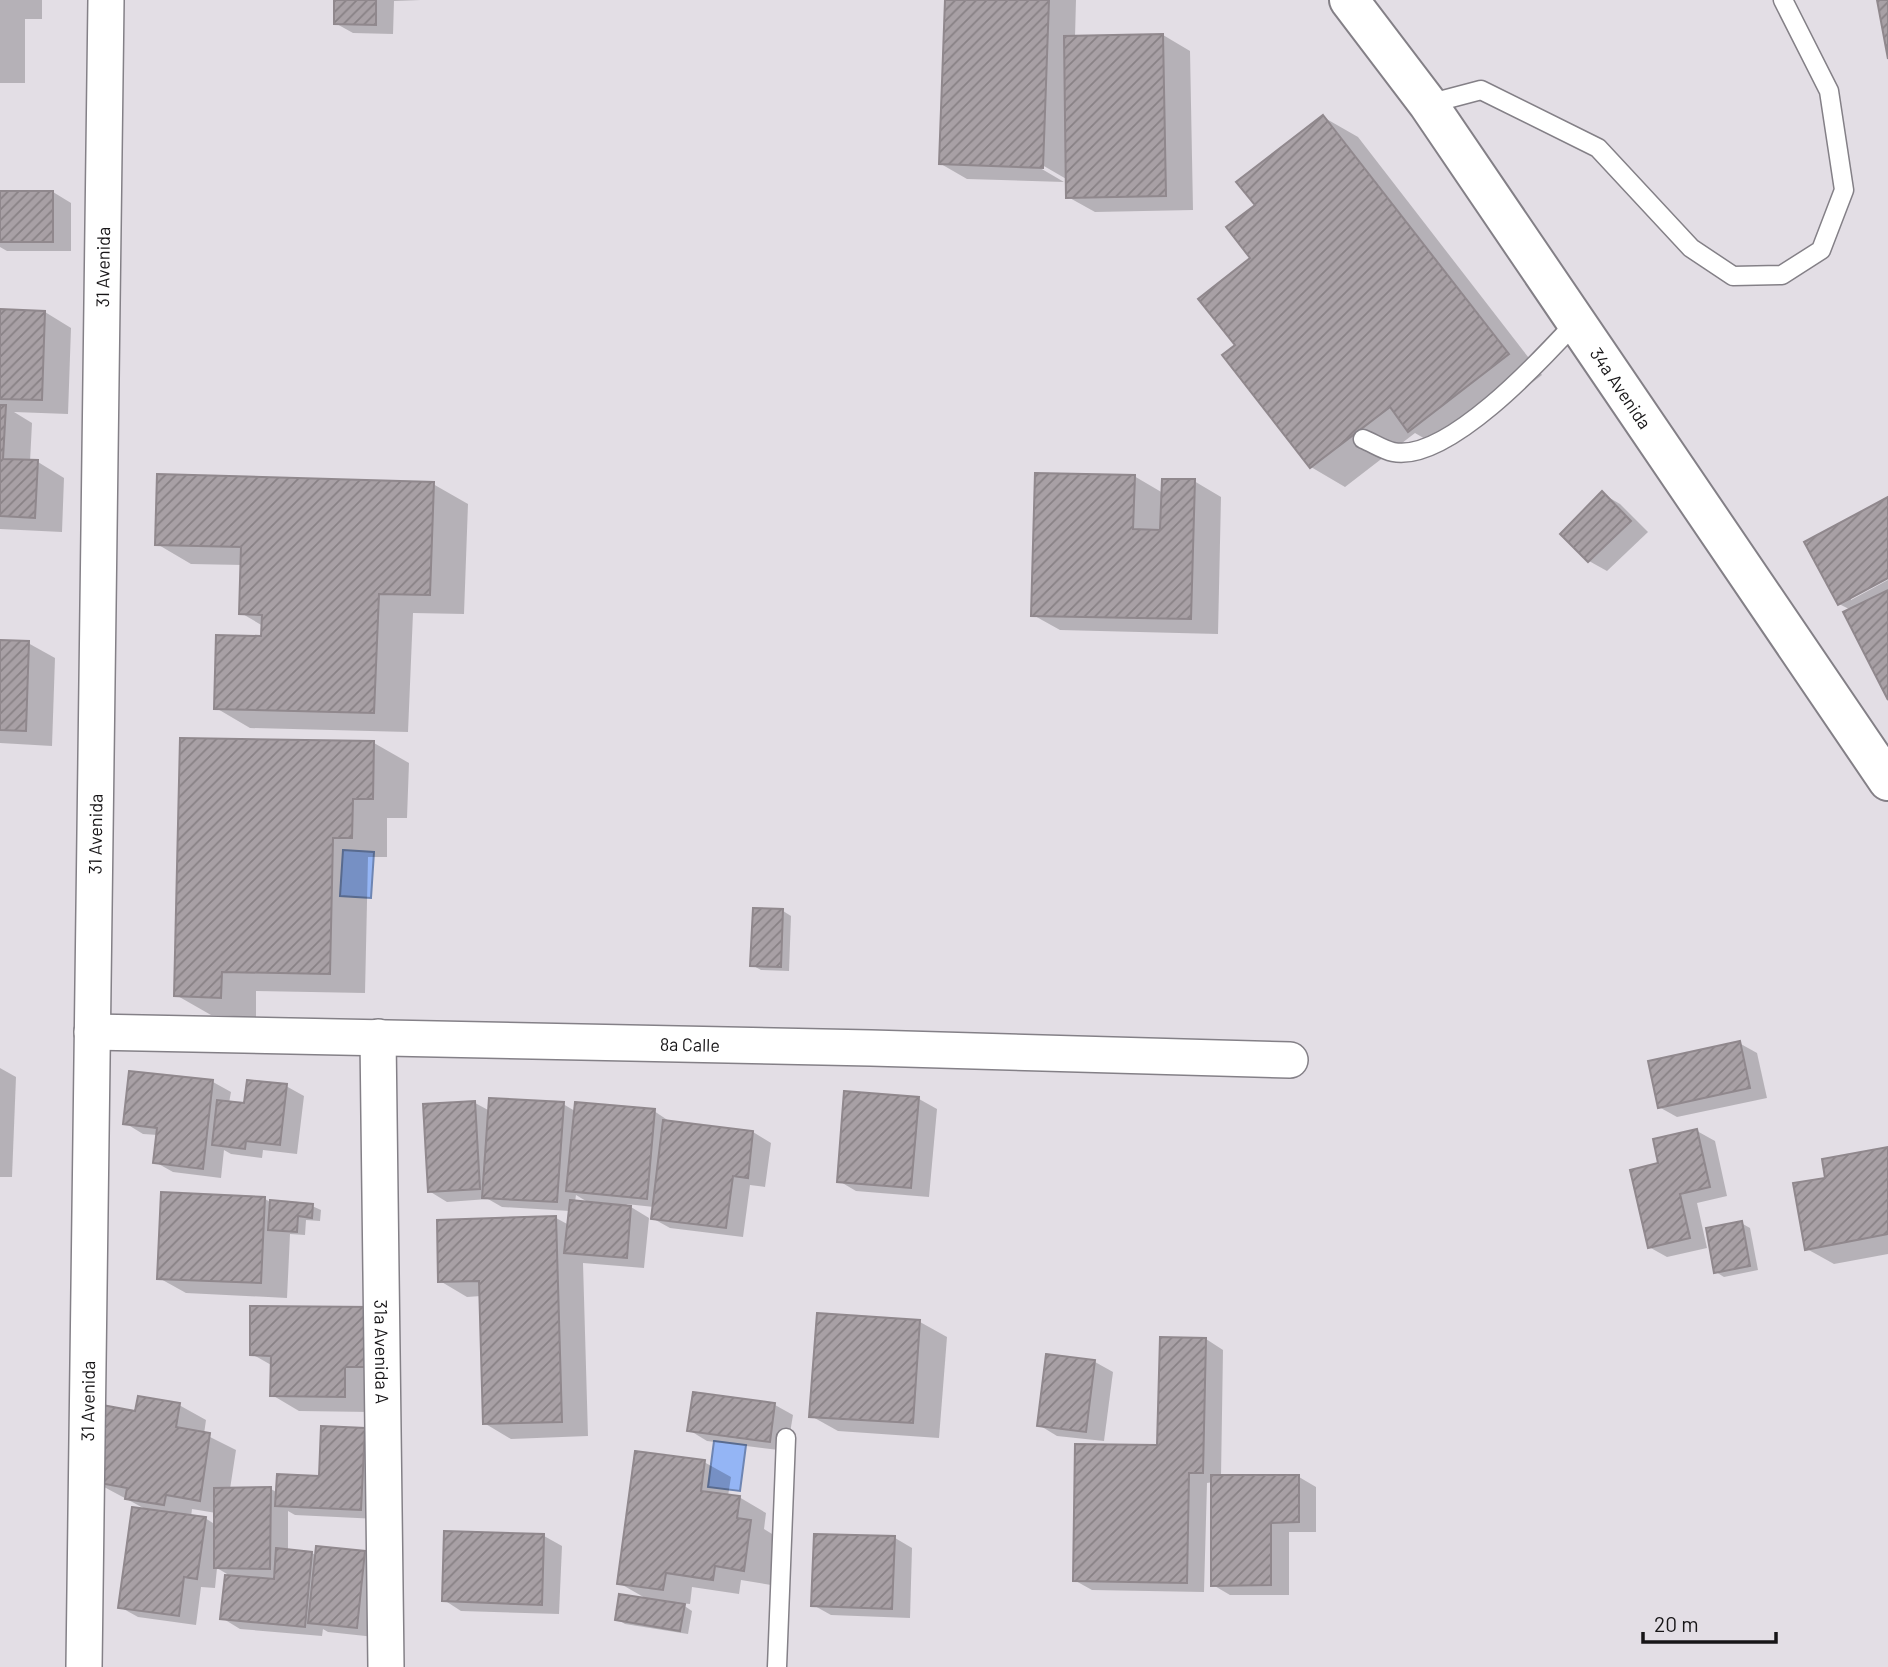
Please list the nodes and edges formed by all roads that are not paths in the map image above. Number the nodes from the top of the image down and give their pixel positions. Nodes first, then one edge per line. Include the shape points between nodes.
1 (106, 0) edge
2 (1349, 0) edge
3 (1783, 0) edge
4 (1428, 104) junction
5 (1576, 321) junction
6 (1363, 439) dead end
7 (1888, 781) edge
8 (92, 1032) junction
9 (378, 1038) junction
10 (1290, 1060) dead end
11 (786, 1438) dead end
12 (84, 1667) edge
13 (386, 1667) edge
14 (777, 1667) edge

1 - 8 street, 31 Avenida
2 - 4 street, 34a Avenida
3 - 4 lane via 1829,91 1844,190 1821,250 1782,275 1733,276 1691,248 1598,148 1480,90
4 - 5 street, 34a Avenida
5 - 6 lane via 1530,370 1445,440 1421,451 1394,452
5 - 7 street, 34a Avenida
8 - 9 street, 8a Calle
8 - 12 street, 31 Avenida
9 - 10 street, 8a Calle
9 - 13 street, 31a Avenida A
11 - 14 lane

